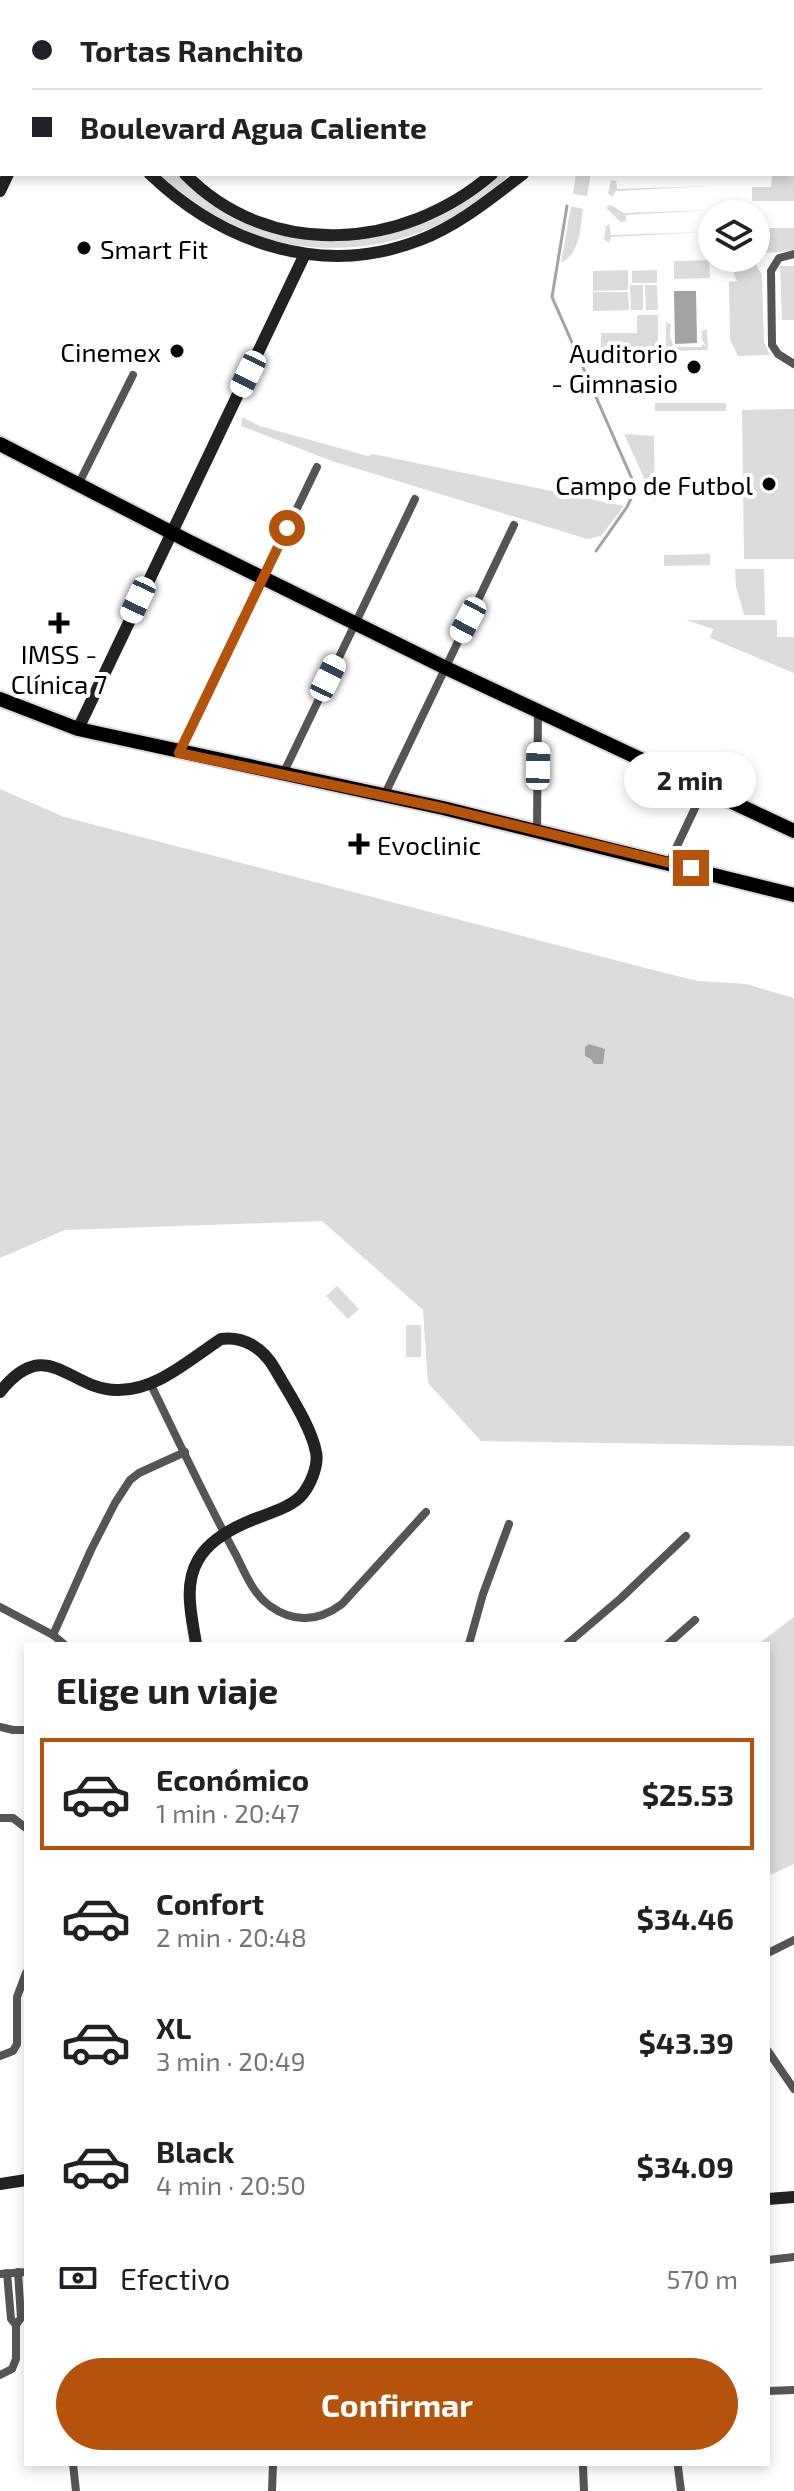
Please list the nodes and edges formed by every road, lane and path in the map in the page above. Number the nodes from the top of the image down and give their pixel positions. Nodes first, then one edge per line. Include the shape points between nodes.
1 (152, 176) edge
2 (187, 176) edge
3 (489, 176) edge
4 (520, 176) edge
5 (305, 254) junction
6 (794, 254) edge
7 (794, 364) edge
8 (133, 375) dead end
9 (0, 444) edge
10 (317, 467) dead end
11 (78, 485) junction
12 (415, 499) dead end
13 (514, 525) dead end
14 (172, 532) junction
15 (263, 576) junction
16 (355, 622) junction
17 (444, 667) junction
18 (0, 699) edge
19 (538, 711) junction
20 (78, 729) junction
21 (179, 753) junction
22 (283, 774) junction
23 (704, 789) junction
24 (383, 796) junction
25 (537, 831) junction
26 (794, 831) edge
27 (669, 863) junction
28 (794, 895) edge
29 (151, 1385) junction
30 (0, 1392) edge
31 (185, 1452) junction
32 (426, 1512) dead end
33 (509, 1524) dead end
34 (223, 1532) junction
35 (686, 1536) dead end
36 (0, 1607) edge
37 (695, 1620) dead end
38 (53, 1635) junction
39 (62, 1642) edge
40 (196, 1642) edge
41 (470, 1642) edge
42 (569, 1642) edge
43 (670, 1642) edge
44 (0, 1727) edge
45 (24, 1730) edge
46 (0, 1818) edge
47 (24, 1826) edge
48 (794, 1940) edge
49 (770, 1952) edge
50 (24, 1978) edge
51 (770, 2054) edge
52 (0, 2056) edge
53 (794, 2089) edge
54 (24, 2180) edge
55 (0, 2184) edge
56 (794, 2197) edge
57 (770, 2199) edge
58 (794, 2257) edge
59 (770, 2260) edge
60 (22, 2272) edge
61 (4, 2274) edge
62 (16, 2325) junction
63 (0, 2375) edge
64 (794, 2390) edge
65 (770, 2391) edge
66 (73, 2466) edge
67 (273, 2466) edge
68 (583, 2467) dead end
69 (678, 2467) dead end
70 (76, 2491) edge
71 (272, 2491) edge
72 (584, 2491) edge
73 (681, 2491) edge

1 - 5 street via 224,229
2 - 3 street via 218,204 245,218 311,234 351,234 429,216
4 - 5 street via 474,212 422,240 358,255
5 - 14 street
6 - 7 street via 774,264 771,286 772,345
8 - 11 street
9 - 11 main road
10 - 15 street
11 - 14 main road
12 - 16 street
13 - 17 street
14 - 15 main road
14 - 20 street
15 - 16 main road
15 - 21 street
16 - 17 main road
16 - 22 street
17 - 19 main road
17 - 24 street
18 - 20 main road
19 - 23 main road
19 - 25 street
20 - 21 main road
21 - 22 main road
22 - 24 main road
23 - 26 main road
23 - 27 street
24 - 25 main road
25 - 27 main road
27 - 28 main road
29 - 30 street via 102,1388 63,1370 39,1366 12,1377
29 - 31 street
29 - 34 street via 221,1339 249,1341 273,1365 309,1433 317,1454 303,1495
31 - 34 street
31 - 38 street via 130,1480
32 - 34 street via 342,1604 317,1619 285,1614 257,1594
33 - 41 street
34 - 40 street via 198,1560 189,1590
35 - 42 street
36 - 38 street
37 - 43 street
38 - 39 street
44 - 45 street
46 - 47 street via 13,1818
48 - 49 street
50 - 52 street via 17,1997 17,2044
51 - 53 street
54 - 55 street
56 - 57 street
58 - 59 street
60 - 61 street
60 - 62 street via 21,2318
61 - 62 street
62 - 63 street via 16,2359 12,2369
64 - 65 street
66 - 70 street
67 - 71 street
68 - 72 street
69 - 73 street

